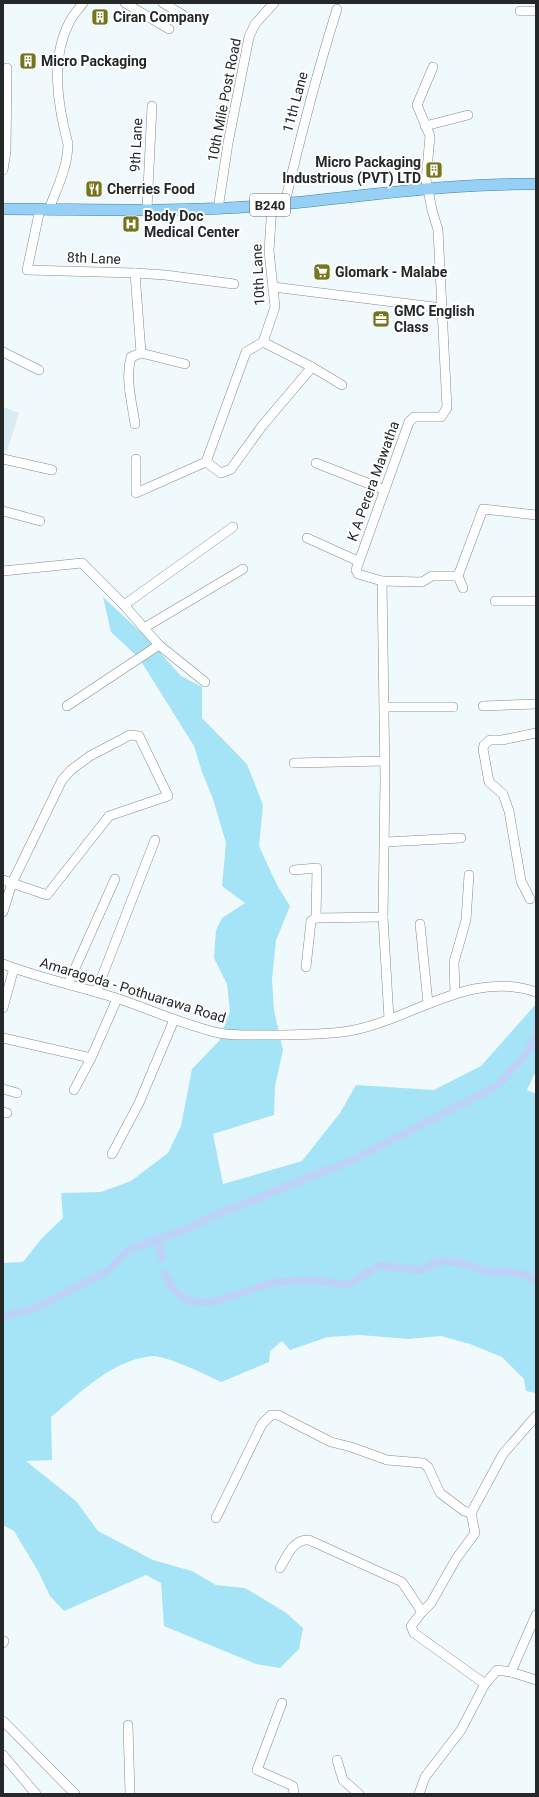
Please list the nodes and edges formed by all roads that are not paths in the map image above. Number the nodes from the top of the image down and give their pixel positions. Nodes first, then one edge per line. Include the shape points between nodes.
1 (83, 3) edge
2 (125, 3) edge
3 (164, 3) edge
4 (274, 3) edge
5 (337, 9) dead end
6 (520, 11) dead end
7 (536, 11) edge
8 (183, 15) dead end
9 (169, 29) dead end
10 (433, 67) dead end
11 (7, 68) dead end
12 (152, 106) dead end
13 (468, 115) dead end
14 (426, 126) junction
15 (3, 170) edge
16 (536, 184) edge
17 (427, 189) junction
18 (285, 203) junction
19 (272, 205) junction
20 (3, 209) edge
21 (45, 209) junction
22 (147, 209) junction
23 (218, 209) junction
24 (135, 274) junction
25 (234, 284) dead end
26 (273, 287) junction
27 (442, 308) junction
28 (263, 342) junction
29 (3, 352) edge
30 (141, 353) junction
31 (185, 364) dead end
32 (312, 367) junction
33 (39, 370) dead end
34 (342, 385) dead end
35 (135, 424) dead end
36 (3, 459) edge
37 (136, 459) dead end
38 (206, 462) junction
39 (316, 463) dead end
40 (52, 470) dead end
41 (385, 490) junction
42 (3, 511) edge
43 (536, 515) edge
44 (40, 521) dead end
45 (233, 527) dead end
46 (307, 538) dead end
47 (358, 561) junction
48 (243, 569) dead end
49 (3, 571) edge
50 (458, 576) junction
51 (382, 581) junction
52 (463, 588) dead end
53 (495, 601) dead end
54 (536, 602) edge
55 (124, 605) junction
56 (144, 628) junction
57 (159, 645) junction
58 (205, 682) dead end
59 (536, 704) edge
60 (67, 706) dead end
61 (483, 706) dead end
62 (385, 707) junction
63 (453, 707) dead end
64 (536, 733) edge
65 (385, 761) junction
66 (294, 764) dead end
67 (461, 838) dead end
68 (155, 840) dead end
69 (386, 842) junction
70 (294, 870) dead end
71 (469, 875) dead end
72 (115, 879) dead end
73 (3, 880) edge
74 (12, 883) junction
75 (530, 899) dead end
76 (3, 912) edge
77 (383, 917) junction
78 (316, 918) junction
79 (420, 924) dead end
80 (3, 964) edge
81 (306, 967) dead end
82 (14, 968) junction
83 (68, 984) junction
84 (96, 992) junction
85 (536, 992) edge
86 (455, 994) junction
87 (117, 999) junction
88 (428, 1003) junction
89 (3, 1008) edge
90 (389, 1019) junction
91 (174, 1020) junction
92 (3, 1038) edge
93 (91, 1058) junction
94 (3, 1089) edge
95 (74, 1090) dead end
96 (17, 1093) dead end
97 (112, 1154) dead end
98 (536, 1416) edge
99 (470, 1514) junction
100 (216, 1518) dead end
101 (280, 1568) dead end
102 (422, 1612) junction
103 (536, 1615) edge
104 (511, 1672) junction
105 (536, 1680) edge
106 (485, 1684) junction
107 (282, 1703) dead end
108 (3, 1721) edge
109 (128, 1725) dead end
110 (3, 1755) edge
111 (337, 1760) dead end
112 (36, 1794) edge
113 (75, 1794) edge
114 (130, 1794) edge
115 (294, 1794) edge
116 (359, 1794) edge
117 (419, 1794) edge

1 - 21 street via 68,24 62,40 58,65 59,97 68,151 67,160
2 - 9 street
3 - 8 street
4 - 23 street, 10th Mile Post Road via 255,24 249,37 228,142
5 - 18 street, 11th Lane via 301,132
6 - 7 street
10 - 14 street, K A Perera Mawatha via 417,105
11 - 15 street via 6,152
12 - 22 street, 9th Lane
13 - 14 street
14 - 17 street, K A Perera Mawatha via 430,136
16 - 17 main road, B240
17 - 18 main road, B240
17 - 27 street, K A Perera Mawatha via 438,230
18 - 19 main road, B240
19 - 23 main road, B240
19 - 26 street, 10th Lane via 268,251
20 - 21 main road, B240
21 - 22 main road, B240
21 - 24 street, 8th Lane via 27,270
22 - 23 main road, B240
24 - 25 street
24 - 30 street, 8th Lane
26 - 27 street
26 - 28 street, 10th Lane via 276,307
27 - 41 street, K A Perera Mawatha via 447,408 441,417 411,419
28 - 32 street
28 - 38 street via 246,352
29 - 33 street
30 - 31 street
30 - 35 street via 131,357 129,365
32 - 34 street
32 - 38 street via 262,426 231,469 221,473
36 - 40 street
37 - 38 street via 136,493
39 - 41 street
41 - 47 street, K A Perera Mawatha
42 - 44 street
43 - 50 street via 483,509
45 - 55 street
46 - 47 street
47 - 51 street, K A Perera Mawatha via 358,574
48 - 56 street
49 - 55 street via 82,563
50 - 51 street via 432,576 422,582
50 - 52 street
51 - 62 street
53 - 54 street
55 - 56 street
56 - 57 street
57 - 58 street
57 - 60 street
59 - 61 street
62 - 63 street
62 - 65 street
64 - 75 street via 490,740 483,749 489,782 503,794 509,811 521,881
65 - 66 street
65 - 69 street
67 - 69 street
68 - 84 street
69 - 77 street
70 - 78 street via 317,868
71 - 86 street via 466,920 454,962
72 - 83 street
73 - 74 street
74 - 74 street via 62,780 90,756 130,735 139,736 168,796 109,816 47,895
74 - 76 street
77 - 78 street
77 - 90 street
78 - 81 street via 311,921
79 - 88 street
80 - 82 street, Amaragoda - Pothuarawa Road
82 - 83 street, Amaragoda - Pothuarawa Road
82 - 89 street
83 - 84 street, Amaragoda - Pothuarawa Road
84 - 87 street, Amaragoda - Pothuarawa Road
85 - 86 street, Amaragoda - Pothuarawa Road via 501,985
86 - 88 street, Amaragoda - Pothuarawa Road
87 - 91 street, Amaragoda - Pothuarawa Road
87 - 93 street
88 - 90 street, Amaragoda - Pothuarawa Road
90 - 91 street, Amaragoda - Pothuarawa Road via 361,1029 343,1032 242,1035 219,1033
91 - 97 street via 139,1103
92 - 93 street
93 - 95 street
94 - 96 street
98 - 99 street via 503,1454
99 - 100 street via 440,1493 428,1467 423,1463 387,1460 351,1446 331,1442 278,1415 271,1415 262,1424
99 - 102 street via 475,1533 456,1559 431,1603
101 - 102 street via 296,1542 309,1540 402,1582
102 - 106 street via 411,1626 414,1633
103 - 104 street
104 - 105 street
104 - 106 street via 497,1670
106 - 117 street via 461,1730 425,1777
107 - 115 street via 257,1770 293,1786
108 - 113 street
109 - 114 street
110 - 112 street
111 - 116 street via 343,1780

